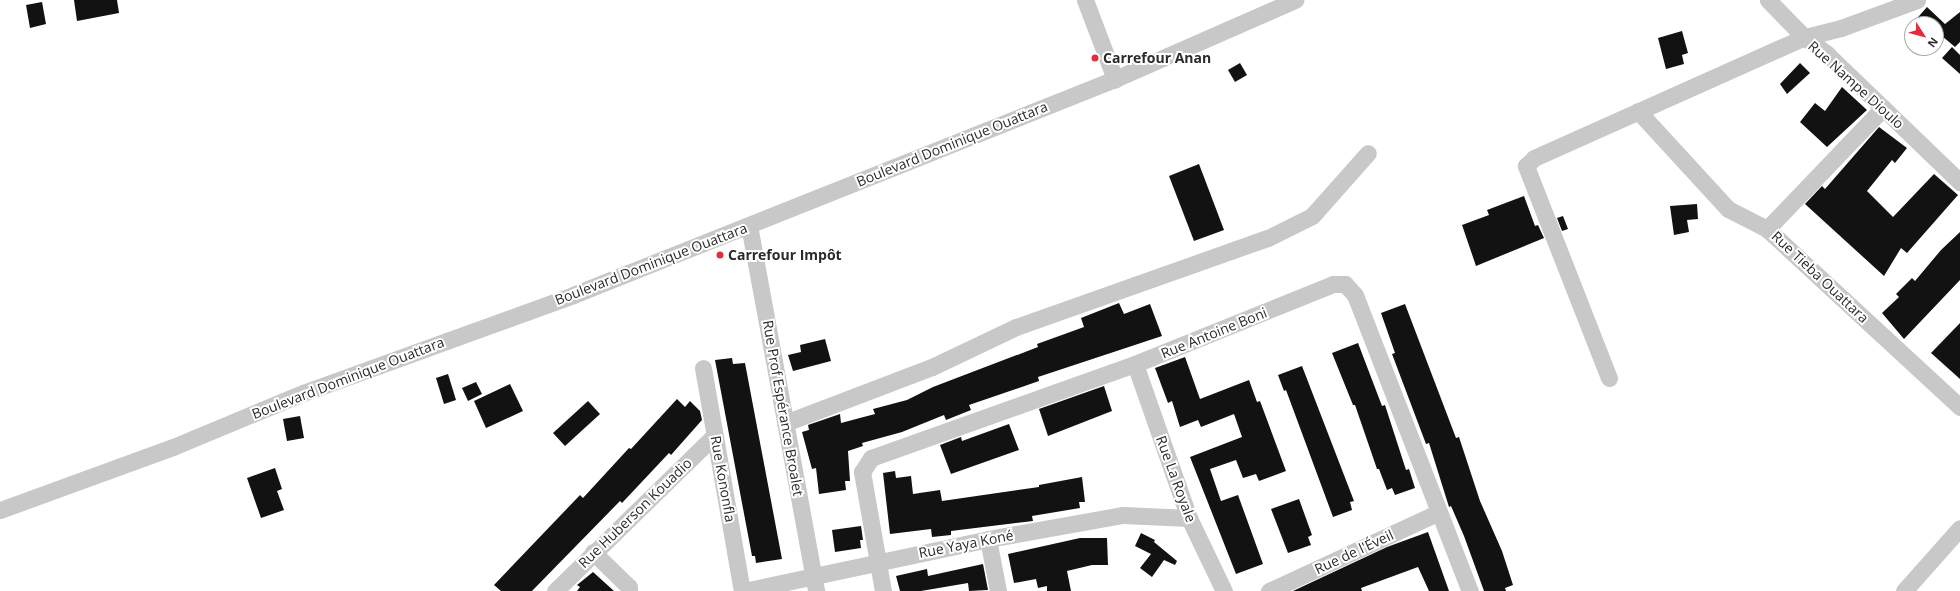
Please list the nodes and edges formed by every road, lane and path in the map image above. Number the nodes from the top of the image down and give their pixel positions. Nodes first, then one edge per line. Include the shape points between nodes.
1 (1085, 0) edge
2 (1294, 0) edge
3 (1768, 0) edge
4 (1917, 0) edge
5 (1804, 37) junction
6 (1115, 79) junction
7 (1883, 108) junction
8 (1638, 111) junction
9 (1368, 153) dead end
10 (1960, 182) edge
11 (749, 225) junction
12 (1767, 229) junction
13 (1135, 364) junction
14 (703, 368) dead end
15 (1609, 378) dead end
16 (1959, 403) edge
17 (785, 423) junction
18 (715, 435) junction
19 (0, 510) edge
20 (1439, 512) junction
21 (1190, 518) junction
22 (1960, 528) edge
23 (988, 539) junction
24 (593, 552) junction
25 (878, 562) junction
26 (813, 574) junction
27 (555, 591) edge
28 (629, 591) edge
29 (743, 591) edge
30 (816, 591) edge
31 (883, 591) edge
32 (998, 591) edge
33 (1224, 591) edge
34 (1269, 591) edge
35 (1470, 591) edge
36 (1904, 591) edge

1 - 6 street
2 - 6 street, Boulevard Dominique Ouattara
3 - 5 street
4 - 5 street, Rue Nampe Dioulo via 1841,28
5 - 7 street, Rue Nampe Dioulo via 1827,54
5 - 8 street
6 - 11 street, Boulevard Dominique Ouattara
7 - 10 street, Rue Nampe Dioulo
7 - 12 street, Rue Tieba Ouattara
8 - 12 street via 1728,209
8 - 15 street via 1534,158 1526,166
9 - 17 street via 1312,216 1268,238 1016,327 932,366
11 - 17 street, Rue Prof Espérance Broalet
11 - 19 street, Boulevard Dominique Ouattara via 573,295 303,393 173,447
12 - 16 street, Rue Tieba Ouattara
13 - 20 street, Rue Antoine Boni via 1332,284 1345,284 1355,294
13 - 21 street, Rue La Royale
13 - 25 street, Rue Antoine Boni via 871,458 862,472
14 - 18 street, Rue Kononfla
17 - 26 street, Rue Prof Espérance Broalet
18 - 24 street, Rue Huberson Kouadio
18 - 29 street, Rue Kononfla
20 - 34 street, Rue de l'Éveil
20 - 35 street, Rue Antoine Boni
21 - 23 street, Rue Yaya Koné via 1123,515
21 - 33 street, Rue La Royale
22 - 36 street
23 - 25 street, Rue Yaya Koné
23 - 32 street
24 - 27 street, Rue Huberson Kouadio
24 - 28 street via 629,587
25 - 26 street, Rue Yaya Koné
25 - 31 street, Rue Antoine Boni
26 - 29 street, Rue Yaya Koné
26 - 30 street, Rue Prof Espérance Broalet

